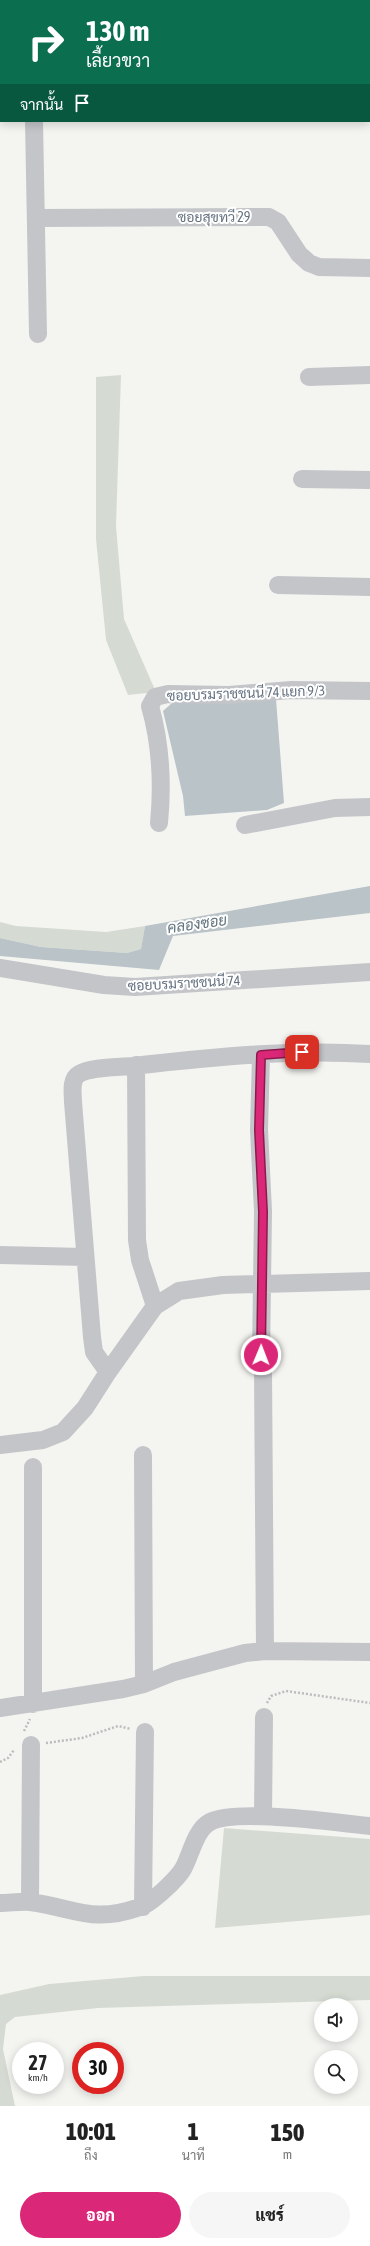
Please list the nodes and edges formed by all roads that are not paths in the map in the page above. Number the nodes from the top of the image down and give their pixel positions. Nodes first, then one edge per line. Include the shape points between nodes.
1 (34, 122) edge
2 (36, 218) junction
3 (370, 268) edge
4 (38, 334) dead end
5 (370, 375) edge
6 (309, 377) dead end
7 (302, 479) dead end
8 (370, 480) edge
9 (278, 585) dead end
10 (370, 587) edge
11 (370, 691) edge
12 (370, 807) edge
13 (160, 823) dead end
14 (245, 825) dead end
15 (0, 968) edge
16 (370, 972) edge
17 (370, 1054) edge
18 (261, 1055) junction
19 (136, 1065) junction
20 (0, 1255) edge
21 (84, 1257) junction
22 (370, 1281) edge
23 (261, 1285) junction
24 (155, 1306) junction
25 (108, 1372) junction
26 (0, 1445) edge
27 (142, 1455) dead end
28 (33, 1466) dead end
29 (265, 1651) junction
30 (370, 1652) edge
31 (144, 1684) junction
32 (33, 1704) junction
33 (0, 1708) edge
34 (264, 1717) road end
35 (145, 1732) road end
36 (30, 1745) road end
37 (263, 1816) junction
38 (370, 1826) edge
39 (30, 1902) junction
40 (0, 1903) edge
41 (142, 1907) junction

1 - 2 street
2 - 3 street, ซอยสุขทวี 29 via 269,217 278,222 308,263 319,267
2 - 4 street
5 - 6 street
7 - 8 street
9 - 10 street
11 - 13 street, ซอยบรมราชชนนี 74 แยก 9/3 via 290,690 229,695 168,694 155,697 150,706 161,756
12 - 14 street via 335,808
15 - 16 street, ซอยบรมราชชนนี 74 via 104,985 135,987
17 - 18 street via 302,1052
18 - 19 street
18 - 23 street
19 - 21 street via 79,1073 72,1087
19 - 24 street via 137,1240 140,1260
20 - 21 street
21 - 25 street via 94,1352
22 - 23 street
23 - 24 street via 223,1285 179,1291
23 - 29 street
24 - 25 street
25 - 26 street via 85,1408 63,1432 43,1440
27 - 31 street
28 - 32 street
29 - 30 street
29 - 31 street via 218,1659
31 - 32 street
32 - 33 street
34 - 37 street
35 - 41 street
36 - 39 street
37 - 38 street
37 - 41 street via 226,1817 209,1822 198,1836 182,1869
39 - 40 street
39 - 41 street via 92,1916 115,1915

